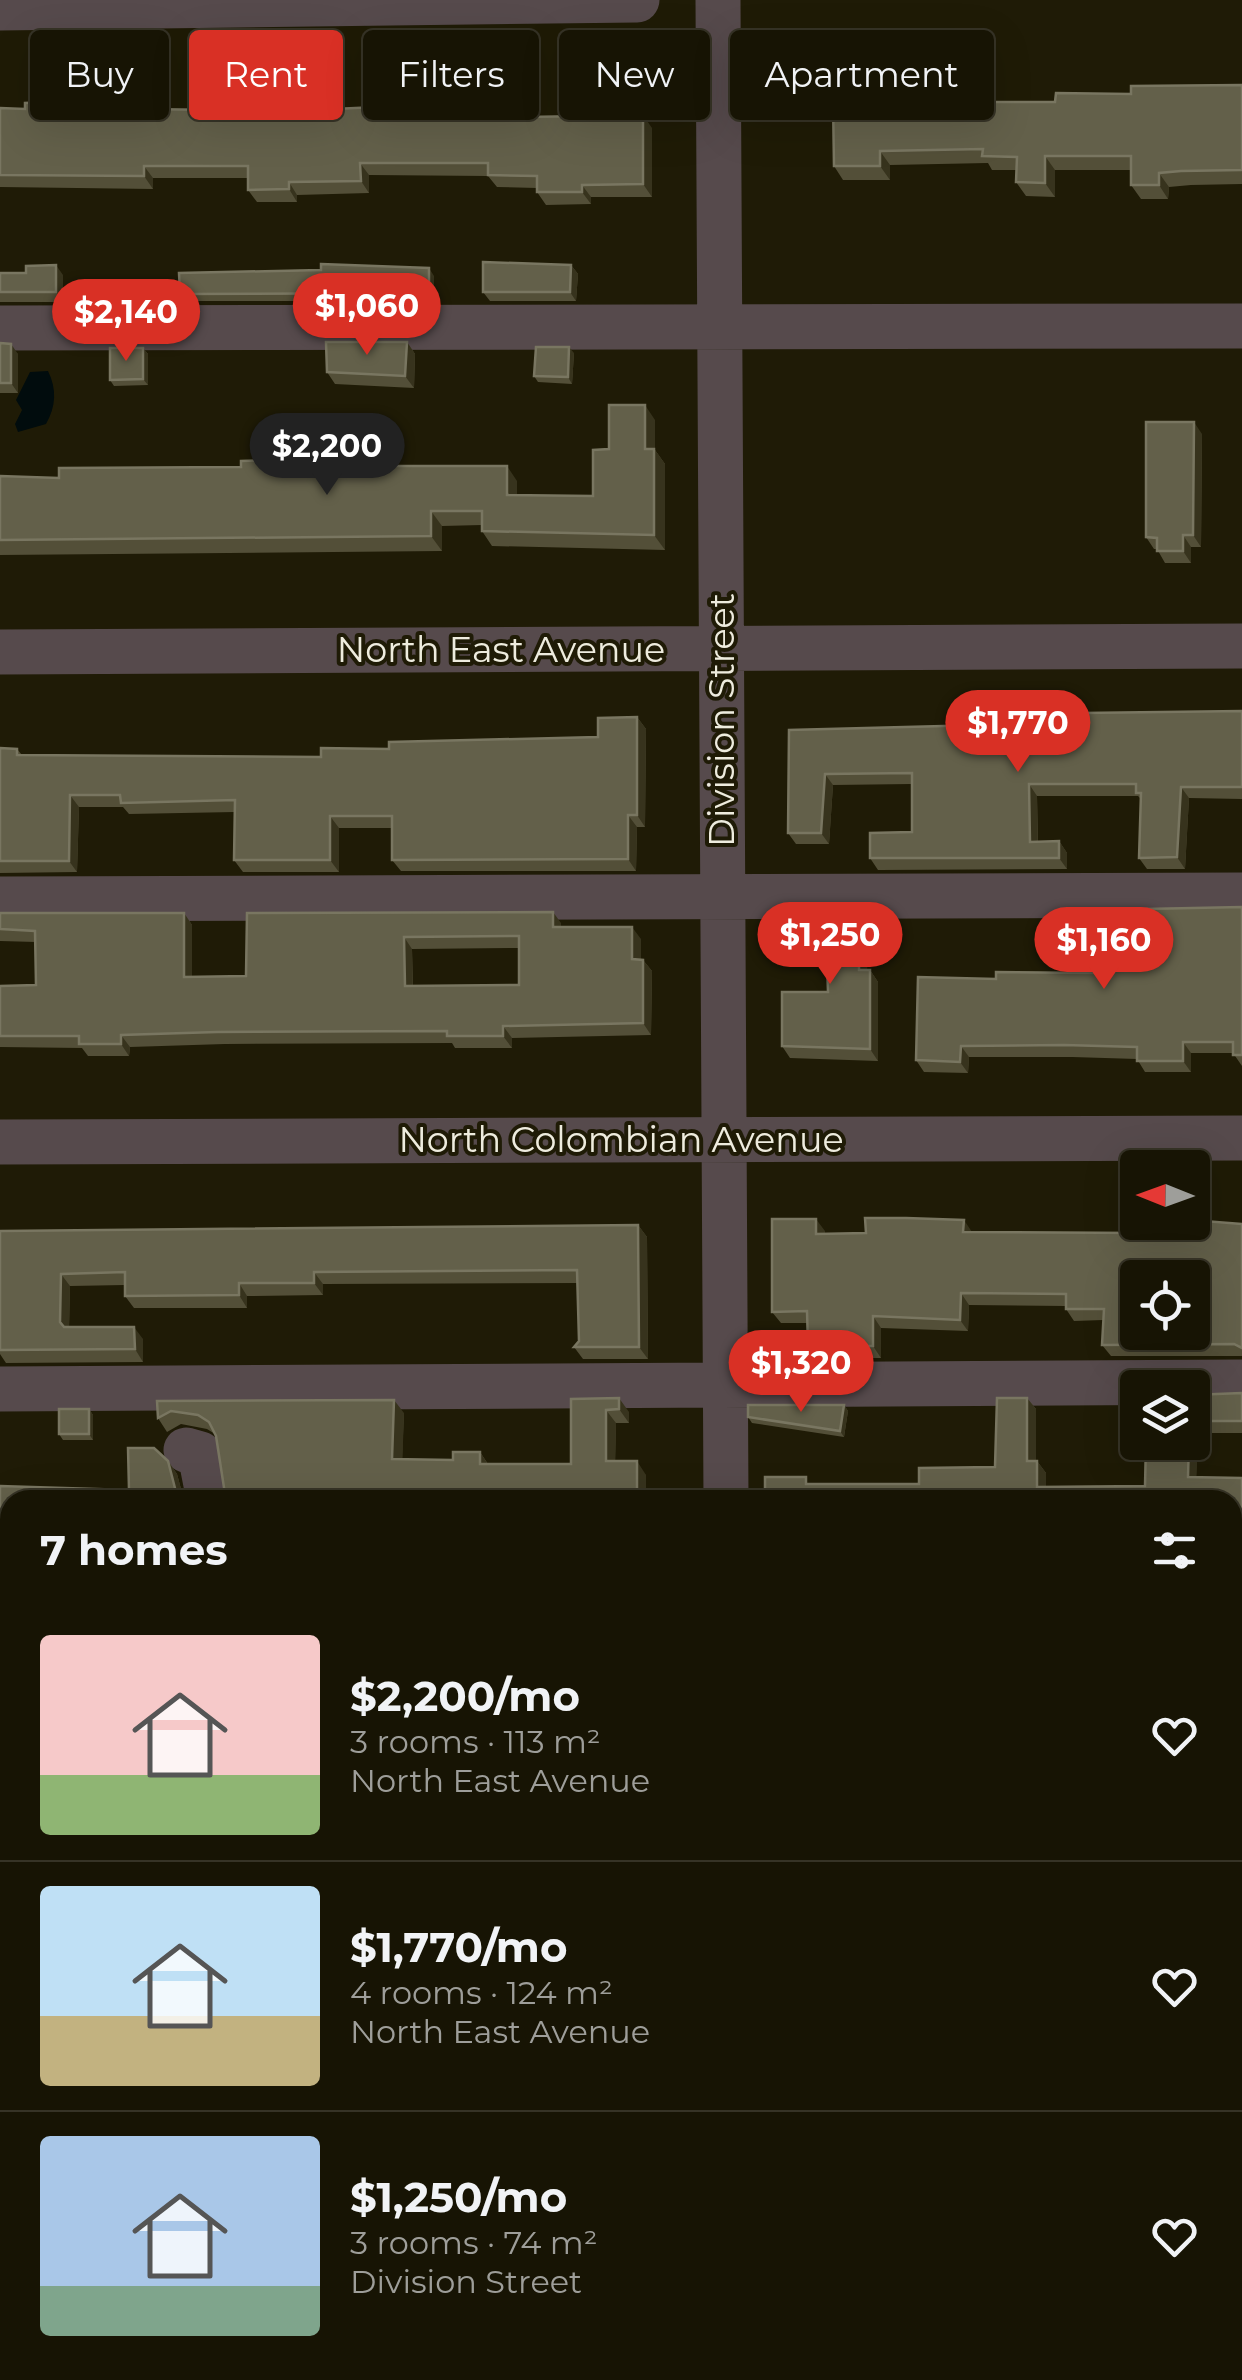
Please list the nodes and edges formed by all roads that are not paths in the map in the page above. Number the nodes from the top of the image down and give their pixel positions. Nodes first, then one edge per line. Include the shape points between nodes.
1 (636, 0) edge
2 (718, 0) edge
3 (0, 8) edge
4 (1242, 326) edge
5 (720, 327) junction
6 (0, 328) edge
7 (1242, 646) edge
8 (722, 649) junction
9 (0, 652) edge
10 (1242, 895) edge
11 (723, 896) junction
12 (0, 899) edge
13 (1242, 1138) edge
14 (724, 1140) junction
15 (0, 1142) edge
16 (1242, 1382) edge
17 (726, 1385) junction
18 (0, 1389) edge
19 (186, 1450) dead end
20 (207, 1490) edge
21 (726, 1490) edge

1 - 3 street
2 - 5 street, Division Street
4 - 5 street
5 - 6 street
5 - 8 street, Division Street
7 - 8 street, North East Avenue
8 - 9 street, North East Avenue
8 - 11 street, Division Street
10 - 11 street
11 - 12 street
11 - 14 street, Division Street
13 - 14 street, North Colombian Avenue
14 - 15 street, North Colombian Avenue
14 - 17 street, Division Street
16 - 17 street
17 - 18 street
17 - 21 street, Division Street
19 - 20 street via 200,1454

